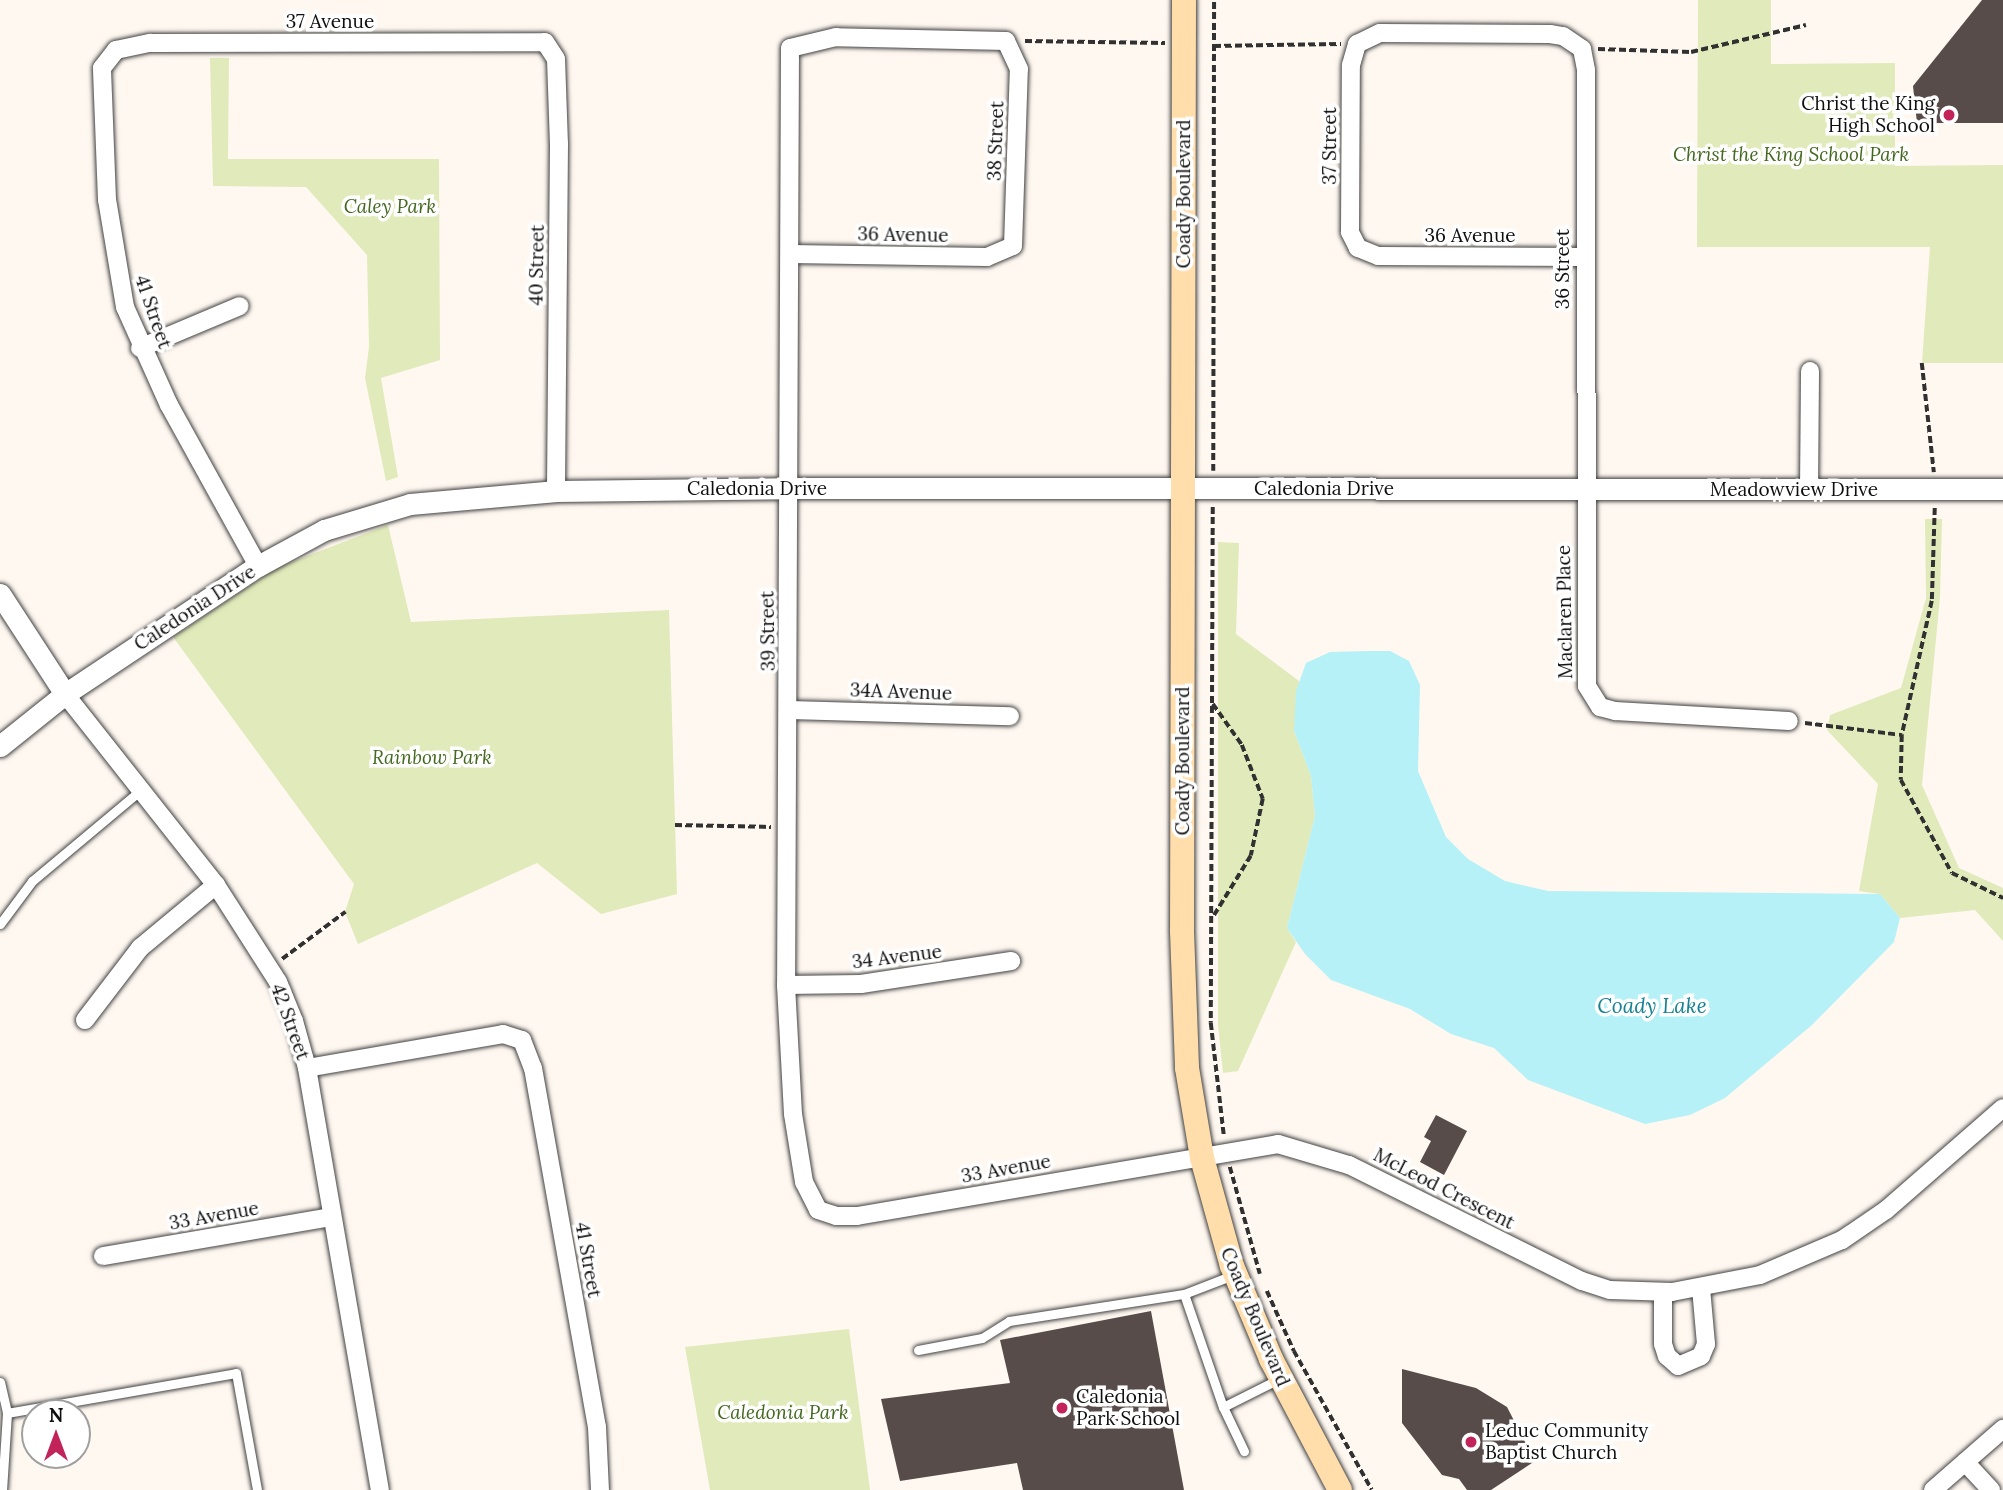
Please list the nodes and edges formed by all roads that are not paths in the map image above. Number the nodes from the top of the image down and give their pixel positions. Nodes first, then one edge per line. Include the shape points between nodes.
1 (1183, 0) edge
2 (545, 42) joint
3 (1357, 44) joint
4 (790, 48) joint
5 (116, 50) joint
6 (1013, 246) joint
7 (1357, 248) joint
8 (790, 254) junction
9 (1583, 257) junction
10 (240, 306) dead end
11 (140, 348) junction
12 (1810, 371) dead end
13 (788, 488) junction
14 (1809, 489) junction
15 (2003, 489) edge
16 (1186, 490) junction
17 (1584, 490) junction
18 (556, 491) junction
19 (258, 566) junction
20 (0, 594) edge
21 (65, 694) junction
22 (790, 710) junction
23 (1010, 716) dead end
24 (1789, 721) road end
25 (0, 746) edge
26 (141, 790) junction
27 (216, 885) junction
28 (0, 925) edge
29 (1012, 961) dead end
30 (786, 985) junction
31 (85, 1020) dead end
32 (307, 1068) junction
33 (2003, 1108) edge
34 (1202, 1158) junction
35 (818, 1210) joint
36 (332, 1217) junction
37 (103, 1256) dead end
38 (1235, 1274) junction
39 (1701, 1288) junction
40 (1663, 1292) junction
41 (1184, 1294) junction
42 (918, 1350) dead end
43 (1280, 1378) junction
44 (0, 1382) edge
45 (1223, 1407) junction
46 (7, 1413) junction
47 (2003, 1429) edge
48 (1244, 1451) dead end
49 (1965, 1462) junction
50 (2, 1490) edge
51 (257, 1490) edge
52 (380, 1490) edge
53 (600, 1490) edge
54 (1340, 1490) edge
55 (1933, 1490) edge
56 (1991, 1490) edge

1 - 16 main road, Coady Boulevard
2 - 5 street, 37 Avenue via 150,43
2 - 18 street, 40 Street via 556,59 559,144
3 - 7 street, 37 Street via 1351,65 1350,232
3 - 9 street, 36 Street via 1381,33 1550,34 1563,36 1582,49 1586,70
4 - 6 street, 38 Street via 836,37 1006,41 1019,69
4 - 8 street, 39 Street
5 - 11 street, 41 Street via 102,68 107,200 113,252
6 - 8 street, 36 Avenue via 988,257
7 - 9 street, 36 Avenue via 1378,256
8 - 13 street, 39 Street
9 - 17 street, 36 Street
10 - 11 street
11 - 19 street, 41 Street
12 - 14 street
13 - 16 street, Caledonia Drive
13 - 18 street, Caledonia Drive
13 - 22 street, 39 Street
14 - 15 street, Meadowview Drive
14 - 17 street, Meadowview Drive
16 - 17 street, Caledonia Drive
16 - 34 main road, Coady Boulevard via 1183,993 1187,1068
17 - 24 street, Maclaren Place via 1587,686 1591,699 1615,711
18 - 19 street, Caledonia Drive via 410,504 324,530
19 - 21 street, Caledonia Drive
20 - 21 street, 42 Street
21 - 25 street, Caledonia Drive
21 - 26 street, 42 Street
22 - 23 street, 34A Avenue
22 - 30 street, 39 Street
26 - 27 street, 42 Street
26 - 28 lane via 32,881
27 - 31 street via 140,948
27 - 32 street, 42 Street via 269,968 294,1021
29 - 30 street, 34 Avenue via 861,984
30 - 35 street, 39 Street via 793,1114 804,1182
32 - 36 street, 42 Street
32 - 53 street, 41 Street via 503,1034 522,1040 533,1068 597,1427
33 - 39 street, McLeod Crescent via 1885,1210 1842,1240 1760,1275
34 - 35 street, 33 Avenue via 857,1216
34 - 38 main road, Coady Boulevard
34 - 40 street, McLeod Crescent via 1278,1144 1349,1165 1582,1281 1610,1290
36 - 37 street, 33 Avenue
36 - 52 street, 42 Street
38 - 41 lane
38 - 43 main road, Coady Boulevard
39 - 40 street, McLeod Crescent
39 - 40 street via 1706,1344 1701,1356 1678,1366 1663,1345
41 - 42 lane via 1009,1321 982,1338
41 - 45 lane
43 - 45 lane
43 - 54 main road, Coady Boulevard
44 - 46 lane
45 - 48 lane
46 - 50 lane
46 - 51 lane via 236,1373
47 - 49 street
49 - 55 street
49 - 56 street

